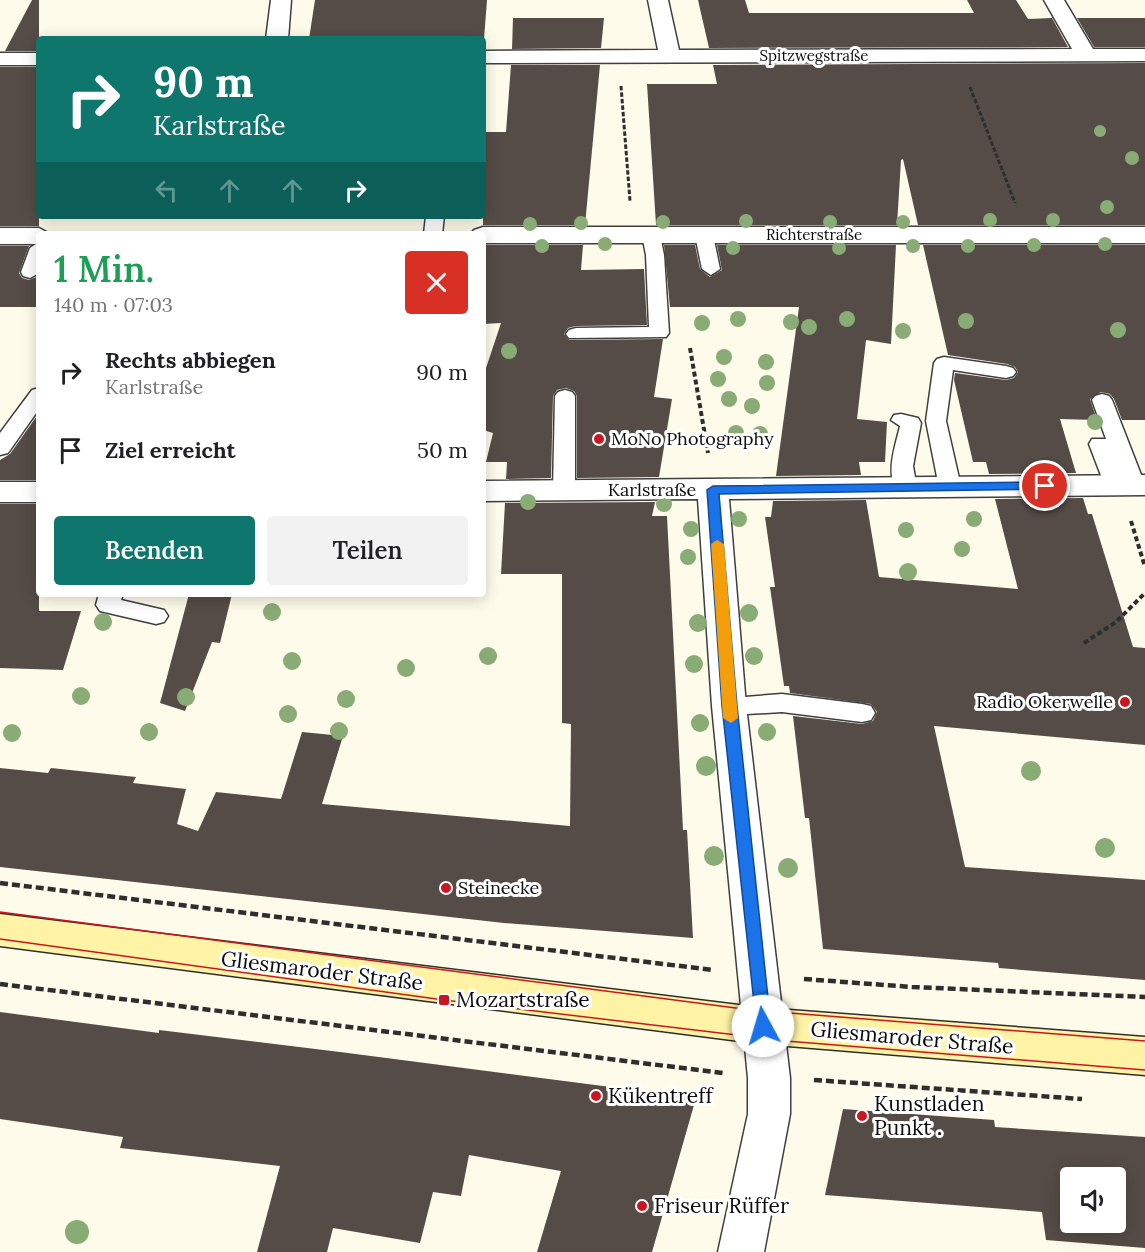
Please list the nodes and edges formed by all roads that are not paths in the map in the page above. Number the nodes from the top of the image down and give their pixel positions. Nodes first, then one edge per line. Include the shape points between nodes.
1 (281, 0) edge
2 (658, 0) edge
3 (1054, 0) edge
4 (277, 36) edge
5 (1086, 55) junction
6 (1145, 55) edge
7 (670, 56) junction
8 (486, 57) edge
9 (0, 59) edge
10 (36, 59) edge
11 (642, 235) junction
12 (704, 235) junction
13 (1145, 235) edge
14 (0, 236) edge
15 (36, 236) edge
16 (486, 236) edge
17 (36, 256) edge
18 (711, 269) dead end
19 (30, 272) dead end
20 (576, 334) dead end
21 (1006, 372) dead end
22 (565, 396) dead end
23 (36, 398) edge
24 (1102, 400) dead end
25 (901, 420) dead end
26 (1100, 444) dead end
27 (0, 448) edge
28 (1132, 485) edge
29 (950, 487) junction
30 (906, 488) junction
31 (713, 490) junction
32 (486, 491) edge
33 (564, 491) junction
34 (0, 492) edge
35 (36, 492) edge
36 (110, 597) edge
37 (156, 616) dead end
38 (729, 706) junction
39 (862, 713) dead end
40 (0, 930) edge
41 (763, 1026) junction
42 (1145, 1056) edge
43 (741, 1252) edge

1 - 4 street
2 - 7 street
3 - 5 street
5 - 6 street, Spitzwegstraße
5 - 7 street, Spitzwegstraße
7 - 8 street, Spitzwegstraße
9 - 10 street
11 - 12 street, Richterstraße
11 - 16 street, Richterstraße
11 - 20 lane via 655,255 659,333
12 - 13 street, Richterstraße
12 - 18 lane
14 - 15 street
17 - 19 lane
21 - 29 lane via 944,363 936,421
22 - 33 lane
23 - 27 lane
24 - 28 lane
25 - 30 lane via 911,423 902,466
26 - 28 lane
28 - 29 street, Karlstraße
29 - 30 street, Karlstraße
30 - 31 street, Karlstraße
31 - 33 street, Karlstraße
31 - 38 street
32 - 33 street, Karlstraße
34 - 35 street
36 - 37 lane via 108,605
38 - 39 lane via 782,703
38 - 41 street
40 - 41 street, Gliesmaroder Straße
41 - 42 street, Gliesmaroder Straße
41 - 43 street via 769,1114

